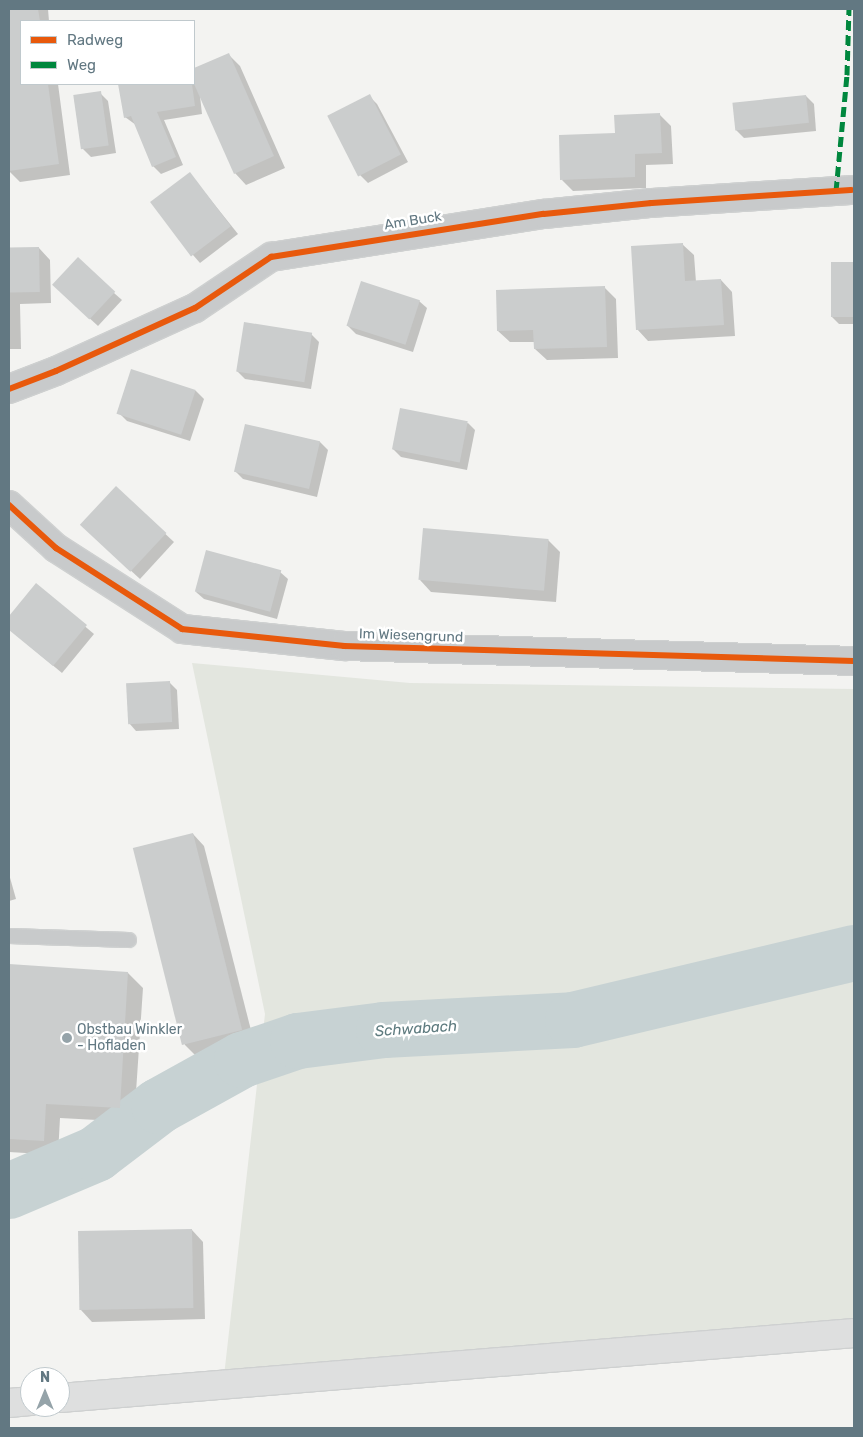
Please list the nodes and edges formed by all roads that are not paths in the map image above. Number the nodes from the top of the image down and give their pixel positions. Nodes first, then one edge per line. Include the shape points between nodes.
1 (852, 190) dead end
2 (9, 389) edge
3 (9, 505) edge
4 (854, 661) edge
5 (9, 936) edge
6 (129, 940) dead end
7 (854, 1333) edge
8 (70, 1397) edge

1 - 2 street, Am Buck via 651,203 544,214 270,257 195,308
3 - 4 street, Im Wiesengrund via 56,548 182,629 344,646
5 - 6 lane
7 - 8 main road

